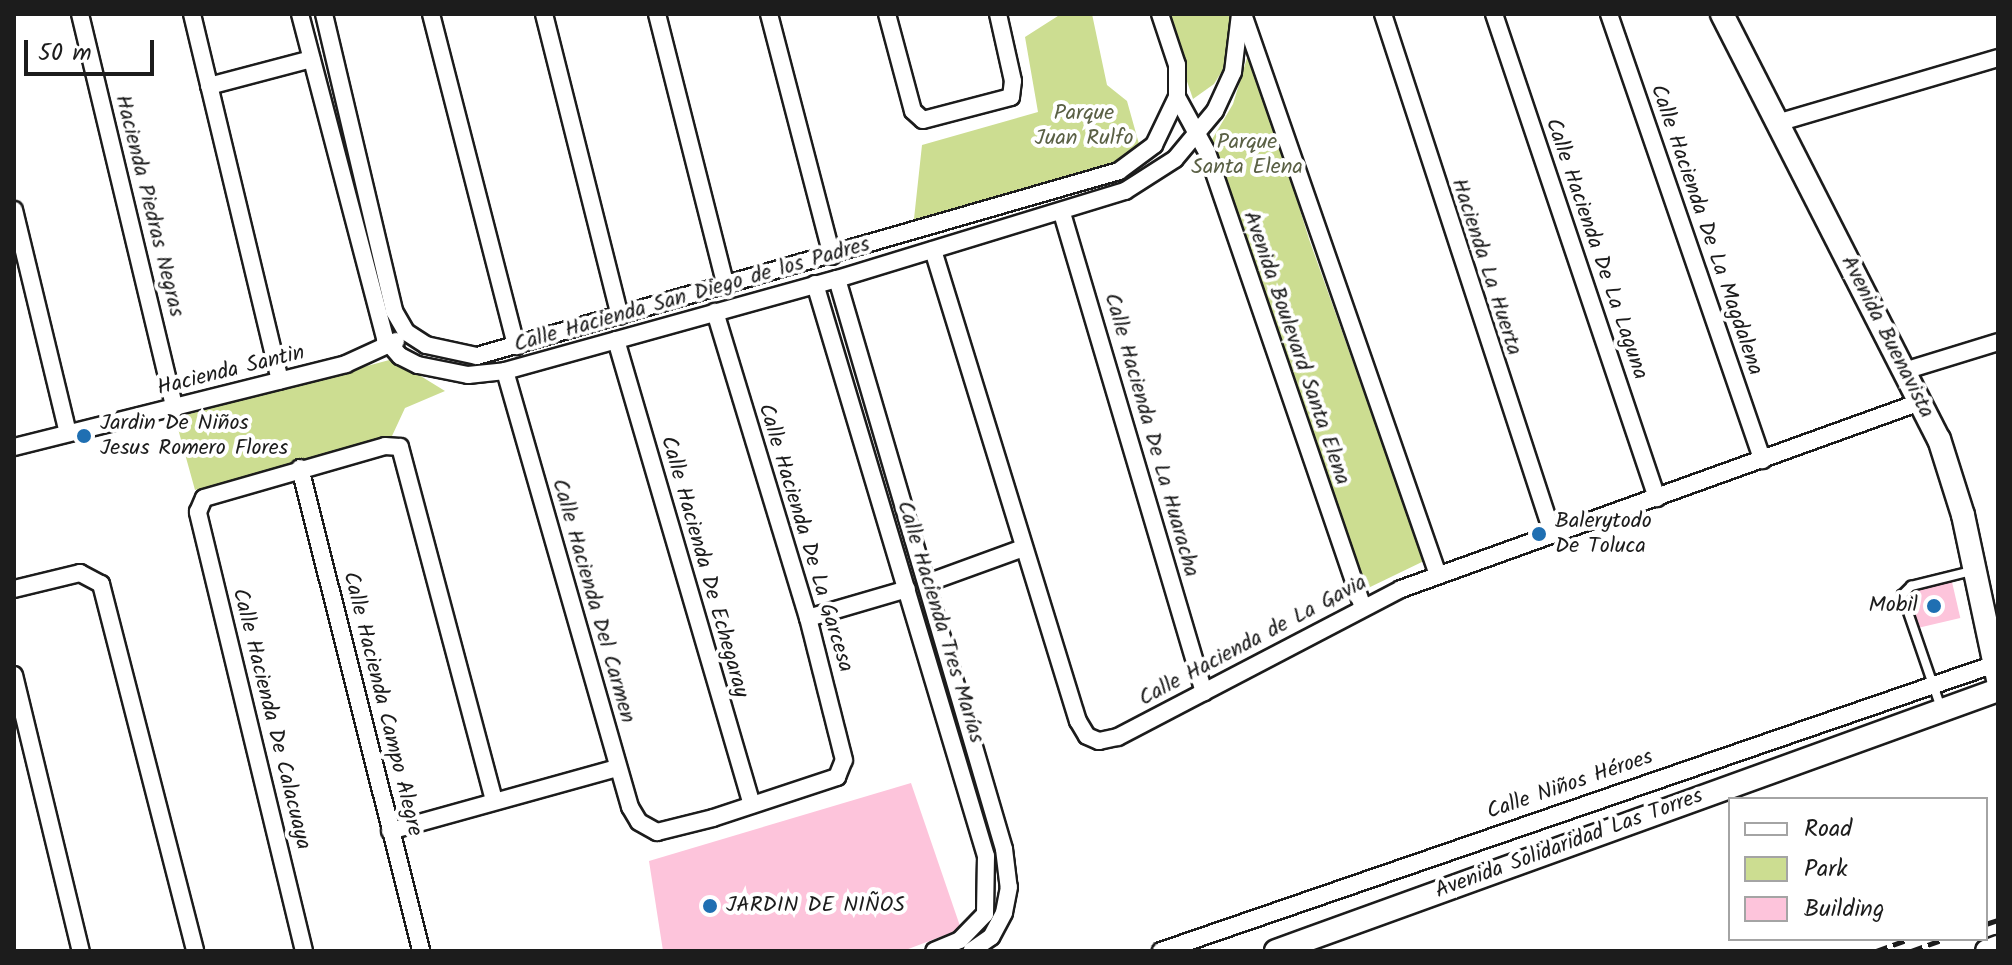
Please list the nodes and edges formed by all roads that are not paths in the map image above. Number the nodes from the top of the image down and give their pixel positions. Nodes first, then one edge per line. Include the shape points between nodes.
1 (80, 14) edge
2 (192, 14) edge
3 (300, 14) edge
4 (324, 14) edge
5 (431, 14) edge
6 (544, 14) edge
7 (657, 14) edge
8 (769, 14) edge
9 (887, 14) edge
10 (998, 14) edge
11 (1160, 14) edge
12 (1242, 14) edge
13 (1383, 14) edge
14 (1494, 14) edge
15 (1609, 14) edge
16 (1722, 14) edge
17 (1998, 58) edge
18 (311, 59) junction
19 (209, 86) junction
20 (1177, 97) junction
21 (1777, 123) junction
22 (1198, 133) junction
23 (353, 138) junction
24 (332, 145) junction
25 (14, 210) edge
26 (1062, 213) junction
27 (978, 214) junction
28 (986, 235) junction
29 (933, 250) junction
30 (832, 256) junction
31 (837, 279) junction
32 (815, 284) junction
33 (726, 287) junction
34 (656, 307) junction
35 (715, 312) junction
36 (620, 316) junction
37 (662, 326) junction
38 (406, 332) junction
39 (616, 340) junction
40 (1998, 342) edge
41 (516, 346) junction
42 (389, 348) junction
43 (505, 371) junction
44 (1904, 371) junction
45 (280, 381) junction
46 (1920, 402) junction
47 (175, 409) junction
48 (68, 433) junction
49 (14, 447) edge
50 (1763, 460) junction
51 (300, 468) junction
52 (897, 483) junction
53 (877, 490) junction
54 (1657, 498) junction
55 (1552, 532) junction
56 (1023, 548) junction
57 (1976, 570) junction
58 (1438, 575) junction
59 (927, 583) junction
60 (14, 589) edge
61 (907, 589) junction
62 (1363, 607) junction
63 (808, 618) junction
64 (947, 658) junction
65 (930, 662) junction
66 (1996, 672) edge
67 (14, 675) edge
68 (1934, 682) junction
69 (1998, 690) edge
70 (1204, 692) junction
71 (1941, 708) junction
72 (617, 768) junction
73 (494, 800) junction
74 (752, 805) junction
75 (390, 831) junction
76 (993, 919) junction
77 (1998, 947) edge
78 (81, 951) edge
79 (195, 951) edge
80 (304, 951) edge
81 (421, 951) edge
82 (934, 951) edge
83 (971, 951) edge
84 (1161, 951) edge
85 (1276, 951) edge
86 (1987, 951) edge

1 - 47 street, Hacienda Piedras Negras
2 - 19 street
3 - 18 street
4 - 23 street
5 - 41 street
6 - 36 street
7 - 33 street
8 - 30 street
9 - 10 street via 913,111 923,120 1011,97 1013,81
11 - 20 street, Avenida Boulevard Santa Elena via 1177,65
12 - 22 street, Calle Hacienda San Diego de los Padres via 1233,72
12 - 58 street
13 - 55 street, Hacienda La Huerta
14 - 54 street, Calle Hacienda De La Laguna
15 - 50 street, Calle Hacienda De La Magdalena
16 - 21 main road, Avenida Buenavista
17 - 21 street
18 - 19 street
18 - 24 street
19 - 45 street
20 - 22 street, Avenida Boulevard Santa Elena
20 - 27 street, Calle Hacienda San Diego de los Padres via 1154,145 1136,162 1096,180
21 - 44 main road, Avenida Buenavista
22 - 26 street, Calle Hacienda San Diego de los Padres via 1147,179
22 - 62 street, Avenida Boulevard Santa Elena
23 - 24 street
23 - 38 street via 394,311
24 - 42 street
25 - 48 street
26 - 28 street, Calle Hacienda San Diego de los Padres
26 - 70 street, Calle Hacienda De La Huaracha
27 - 28 street
27 - 30 street, Calle Hacienda San Diego de los Padres
28 - 29 street, Calle Hacienda San Diego de los Padres
29 - 31 street, Calle Hacienda San Diego de los Padres
29 - 56 street, Calle Hacienda de La Gavia
30 - 33 street, Calle Hacienda San Diego de los Padres
31 - 32 street, Calle Hacienda San Diego de los Padres
31 - 52 street, Calle Hacienda Tres Marías
32 - 35 street, Calle Hacienda San Diego de los Padres
32 - 53 street, Calle Hacienda Tres Marías
33 - 34 street, Calle Hacienda San Diego de los Padres
34 - 36 street, Calle Hacienda San Diego de los Padres
34 - 37 street
35 - 37 street, Calle Hacienda San Diego de los Padres
35 - 63 street, Calle Hacienda De La Garcesa
36 - 41 street, Calle Hacienda San Diego de los Padres
37 - 39 street, Calle Hacienda San Diego de los Padres
38 - 41 street, Calle Hacienda San Diego de los Padres via 456,354 477,356
38 - 42 street, Hacienda Santin
39 - 43 street, Calle Hacienda San Diego de los Padres
39 - 74 street, Calle Hacienda De Echegaray
40 - 44 street
42 - 43 street, Calle Hacienda San Diego de los Padres via 450,375
42 - 45 street, Hacienda Santin
43 - 72 street, Calle Hacienda Del Carmen
44 - 46 main road, Avenida Buenavista
45 - 47 street, Hacienda Santin
46 - 50 street, Calle Hacienda de La Gavia
46 - 57 main road, Avenida Buenavista via 1952,473
47 - 48 street, Hacienda Santin
48 - 49 street, Hacienda Santin
50 - 54 street, Calle Hacienda de La Gavia
51 - 73 street via 385,446 403,449
51 - 75 street, Calle Hacienda Campo Alegre
51 - 80 street, Calle Hacienda De Calacuaya via 204,498 198,512
52 - 53 street
52 - 59 street, Calle Hacienda Tres Marías
53 - 61 street, Calle Hacienda Tres Marías
54 - 55 street, Calle Hacienda de La Gavia
55 - 58 street, Calle Hacienda de La Gavia
56 - 59 street
56 - 70 street, Calle Hacienda de La Gavia via 1087,736 1099,741 1118,737
57 - 66 main road, Avenida Buenavista
57 - 68 lane via 1911,586 1902,595
58 - 62 street, Calle Hacienda de La Gavia
59 - 64 street, Calle Hacienda Tres Marías
60 - 79 street via 80,573 96,579 105,593
61 - 63 street
61 - 65 street, Calle Hacienda Tres Marías
62 - 70 street, Calle Hacienda de La Gavia
63 - 74 street, Calle Hacienda De La Garcesa via 843,747 837,777
64 - 65 street
64 - 76 street, Calle Hacienda Tres Marías via 1004,849 1009,887
65 - 76 street, Calle Hacienda Tres Marías via 986,856
66 - 68 street, Calle Niños Héroes
67 - 78 street
68 - 71 lane
68 - 84 street, Calle Niños Héroes
69 - 71 main road, Avenida Solidaridad Las Torres
71 - 85 main road, Avenida Solidaridad Las Torres
72 - 73 street
72 - 74 street, Calle Hacienda Del Carmen via 639,822 657,832
73 - 75 street
75 - 81 street, Calle Hacienda Campo Alegre
76 - 82 street
76 - 83 street
77 - 86 main road

